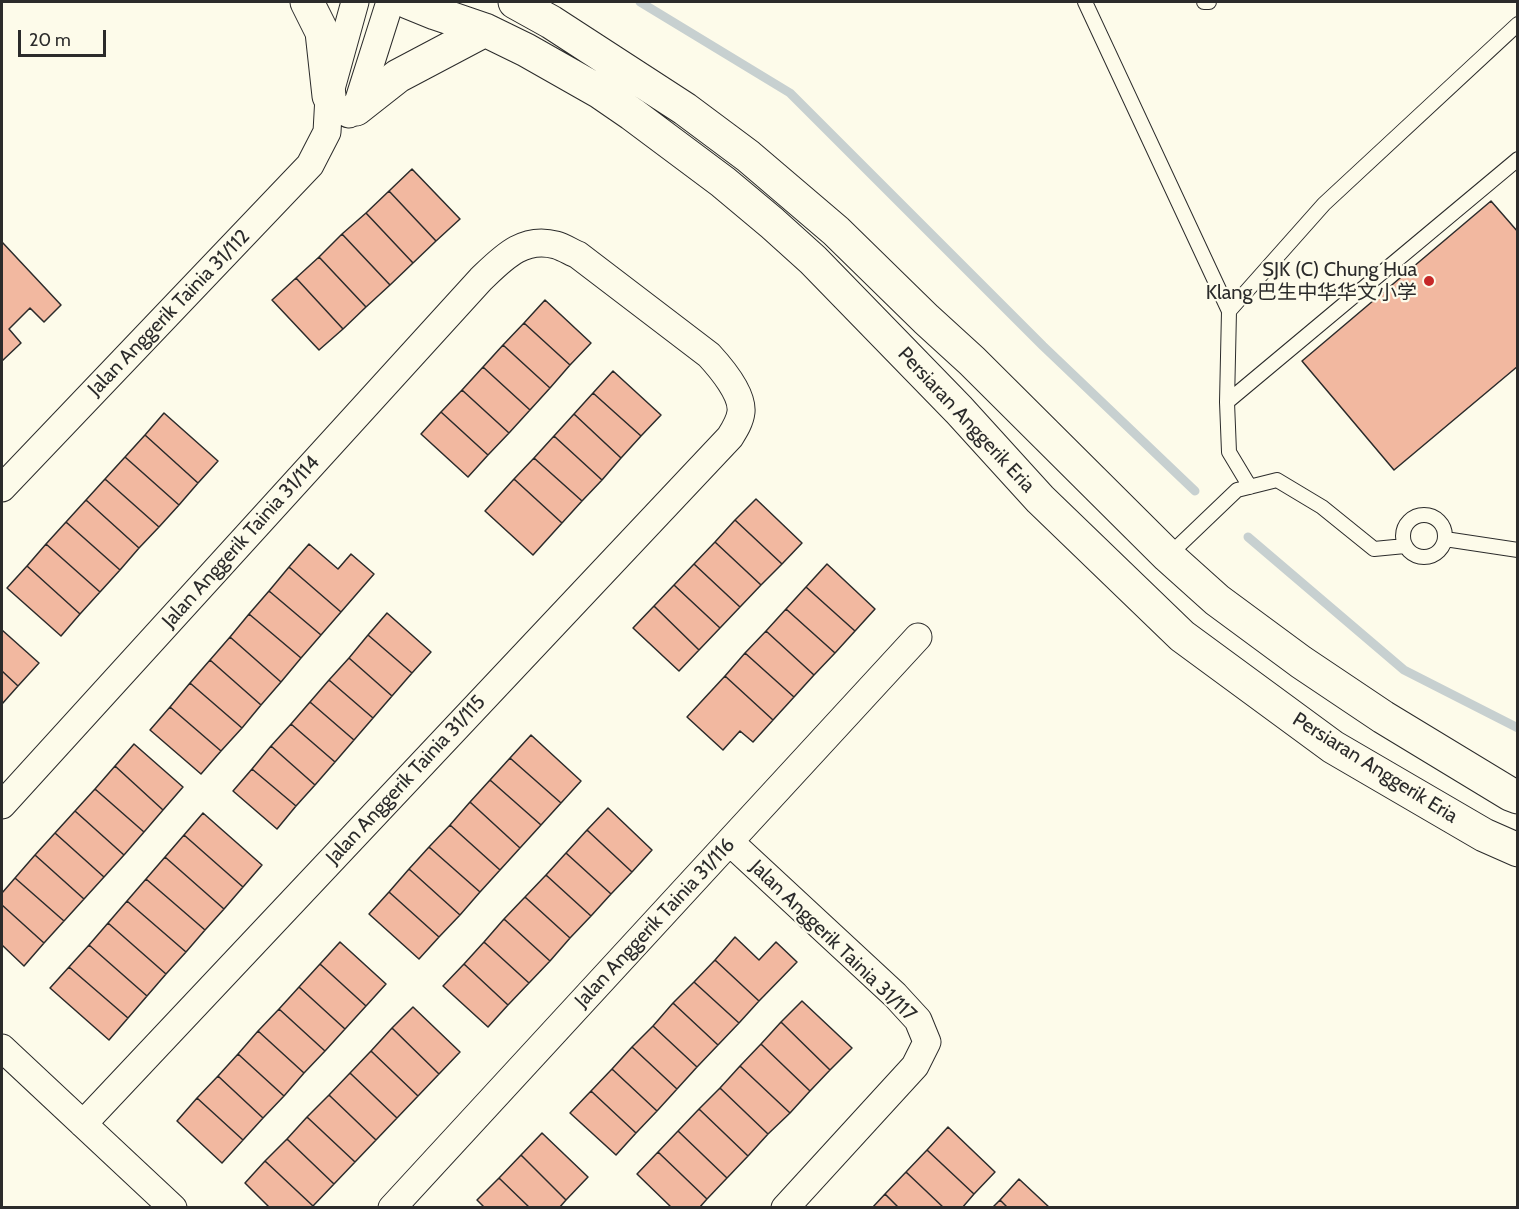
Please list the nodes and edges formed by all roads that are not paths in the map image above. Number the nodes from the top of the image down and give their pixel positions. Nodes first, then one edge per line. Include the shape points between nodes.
1 (307, 2) edge
2 (355, 2) edge
3 (390, 2) edge
4 (408, 2) edge
5 (517, 2) edge
6 (1085, 2) edge
7 (1518, 24) edge
8 (485, 30) junction
9 (342, 103) junction
10 (1518, 159) edge
11 (1229, 311) junction
12 (1227, 402) junction
13 (730, 437) joint
14 (1250, 487) junction
15 (2, 488) edge
16 (1445, 539) junction
17 (1405, 546) junction
18 (1518, 550) edge
19 (1168, 556) junction
20 (918, 637) dead end
21 (1518, 797) edge
22 (2, 805) edge
23 (730, 842) junction
24 (1518, 850) edge
25 (2, 1048) edge
26 (83, 1124) junction
27 (173, 1208) edge
28 (392, 1208) edge
29 (785, 1208) edge

1 - 9 main road via 322,32
2 - 9 street
3 - 9 street
4 - 8 main road, Persiaran Anggerik Eria
5 - 19 main road, Persiaran Anggerik Eria via 685,109 748,156 836,231
6 - 11 lane
7 - 11 lane via 1324,204
8 - 9 main road
8 - 24 main road, Persiaran Anggerik Eria via 600,92 714,175 772,223 959,410 1040,499 1182,636 1333,747 1484,835
9 - 15 street, Jalan Anggerik Tainia 31/112 via 310,165
10 - 12 lane
11 - 12 lane
12 - 14 lane via 1229,453
13 - 22 street, Jalan Anggerik Tainia 31/114 via 742,408 723,369 709,356 578,255 556,245 517,248 481,279
13 - 26 street, Jalan Anggerik Tainia 31/115
14 - 17 lane via 1277,480 1322,507 1374,549
14 - 19 lane via 1237,490
16 - 17 lane via 1439,550 1428,557 1415,555
16 - 17 lane via 1437,520 1417,516 1406,525
16 - 18 lane
19 - 21 main road, Persiaran Anggerik Eria via 1217,600 1302,662 1383,717
20 - 23 street, Jalan Anggerik Tainia 31/116
23 - 28 street, Jalan Anggerik Tainia 31/116
23 - 29 street, Jalan Anggerik Tainia 31/117 via 895,995 918,1020 927,1042 915,1066
25 - 26 street
26 - 27 street

